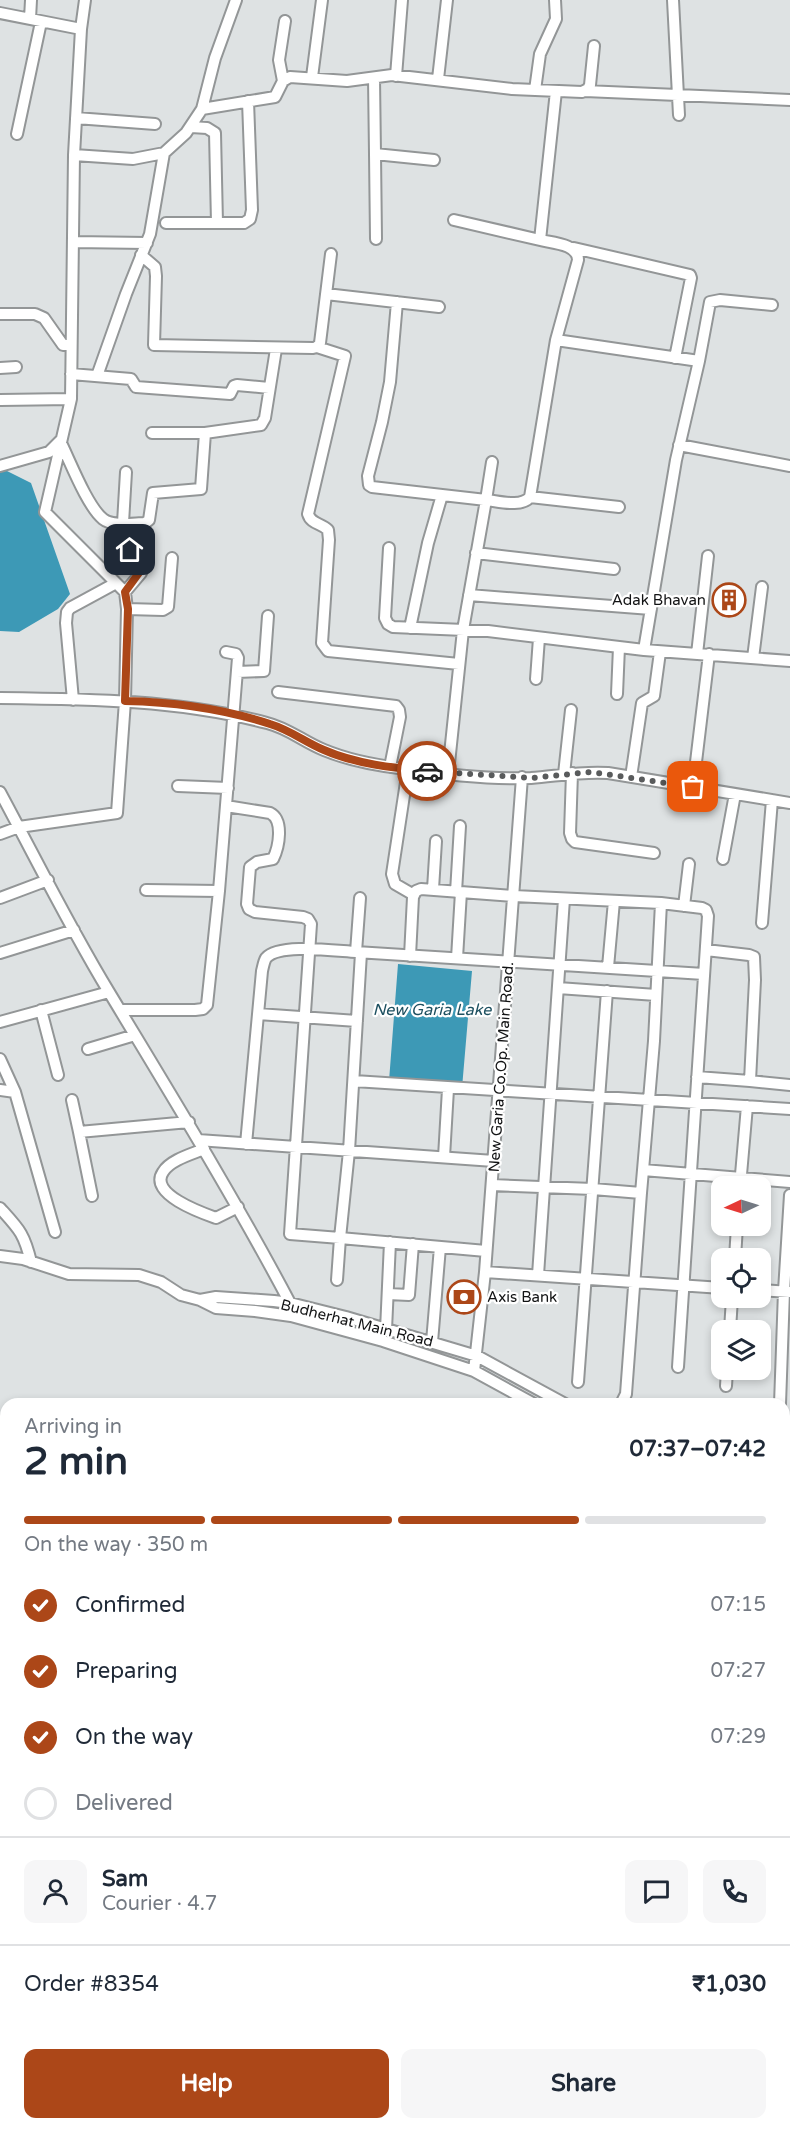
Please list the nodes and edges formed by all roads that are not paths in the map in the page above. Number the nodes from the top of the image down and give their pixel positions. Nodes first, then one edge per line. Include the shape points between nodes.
1 (31, 0) edge
2 (85, 0) edge
3 (236, 0) edge
4 (322, 0) edge
5 (402, 0) edge
6 (447, 0) edge
7 (555, 0) edge
8 (673, 0) edge
9 (0, 13) edge
10 (30, 19) junction
11 (285, 21) dead end
12 (41, 22) junction
13 (81, 29) junction
14 (594, 46) dead end
15 (396, 76) junction
16 (312, 77) junction
17 (374, 78) junction
18 (438, 79) junction
19 (283, 81) junction
20 (535, 90) junction
21 (556, 91) junction
22 (585, 91) junction
23 (678, 96) junction
24 (790, 100) edge
25 (248, 101) junction
26 (202, 109) junction
27 (679, 115) dead end
28 (76, 118) junction
29 (155, 124) dead end
30 (191, 127) junction
31 (17, 134) dead end
32 (164, 153) junction
33 (375, 154) junction
34 (74, 155) junction
35 (434, 160) dead end
36 (454, 219) dead end
37 (166, 223) dead end
38 (217, 223) junction
39 (376, 239) dead end
40 (540, 240) junction
41 (73, 242) junction
42 (147, 243) junction
43 (574, 248) junction
44 (332, 254) dead end
45 (141, 255) junction
46 (326, 294) junction
47 (397, 303) junction
48 (772, 305) dead end
49 (439, 307) dead end
50 (0, 314) edge
51 (556, 340) junction
52 (71, 345) junction
53 (317, 347) junction
54 (276, 349) junction
55 (675, 358) junction
56 (699, 361) junction
57 (16, 367) dead end
58 (0, 368) edge
59 (71, 374) junction
60 (97, 376) junction
61 (269, 388) junction
62 (71, 399) junction
63 (0, 400) edge
64 (152, 433) dead end
65 (205, 433) junction
66 (60, 441) junction
67 (679, 445) junction
68 (492, 462) dead end
69 (0, 466) edge
70 (790, 466) edge
71 (126, 472) dead end
72 (442, 495) junction
73 (530, 497) junction
74 (486, 500) junction
75 (619, 507) dead end
76 (111, 523) junction
77 (123, 523) junction
78 (389, 548) dead end
79 (476, 553) junction
80 (708, 556) dead end
81 (172, 558) dead end
82 (614, 569) dead end
83 (116, 582) junction
84 (762, 587) dead end
85 (125, 592) junction
86 (469, 595) junction
87 (128, 609) junction
88 (651, 609) junction
89 (268, 616) dead end
90 (410, 628) junction
91 (463, 630) junction
92 (539, 638) junction
93 (619, 647) junction
94 (644, 650) junction
95 (226, 652) dead end
96 (660, 652) junction
97 (703, 654) junction
98 (753, 658) junction
99 (790, 661) edge
100 (459, 664) junction
101 (237, 672) junction
102 (536, 679) dead end
103 (278, 692) dead end
104 (617, 694) dead end
105 (0, 698) edge
106 (73, 700) junction
107 (125, 701) junction
108 (571, 710) dead end
109 (234, 715) junction
110 (390, 767) junction
111 (408, 769) junction
112 (448, 773) junction
113 (568, 774) junction
114 (522, 777) junction
115 (632, 777) junction
116 (178, 786) dead end
117 (693, 787) junction
118 (228, 788) junction
119 (0, 792) edge
120 (735, 794) junction
121 (772, 800) junction
122 (790, 803) edge
123 (226, 806) junction
124 (4, 807) edge
125 (19, 826) junction
126 (460, 826) dead end
127 (0, 834) edge
128 (436, 841) dead end
129 (654, 853) dead end
130 (723, 859) dead end
131 (689, 864) dead end
132 (48, 880) junction
133 (433, 889) junction
134 (146, 890) dead end
135 (219, 891) junction
136 (458, 892) junction
137 (414, 895) junction
138 (514, 896) junction
139 (360, 897) dead end
140 (0, 898) edge
141 (564, 898) junction
142 (614, 901) junction
143 (661, 903) junction
144 (684, 906) junction
145 (762, 923) dead end
146 (74, 930) junction
147 (310, 950) junction
148 (706, 950) junction
149 (0, 953) edge
150 (358, 953) junction
151 (410, 956) junction
152 (457, 958) junction
153 (508, 961) junction
154 (560, 964) junction
155 (608, 967) junction
156 (657, 970) junction
157 (704, 974) junction
158 (558, 988) junction
159 (607, 991) junction
160 (109, 992) junction
161 (656, 995) junction
162 (41, 1010) junction
163 (120, 1010) junction
164 (258, 1014) junction
165 (305, 1018) junction
166 (357, 1021) junction
167 (0, 1022) edge
168 (135, 1035) junction
169 (88, 1049) dead end
170 (0, 1059) edge
171 (58, 1075) dead end
172 (697, 1077) junction
173 (750, 1081) junction
174 (354, 1082) junction
175 (790, 1085) edge
176 (447, 1089) junction
177 (0, 1090) edge
178 (499, 1091) junction
179 (15, 1092) junction
180 (551, 1095) junction
181 (600, 1097) junction
182 (72, 1100) dead end
183 (649, 1101) junction
184 (696, 1103) junction
185 (747, 1106) junction
186 (790, 1109) edge
187 (189, 1122) junction
188 (79, 1132) junction
189 (201, 1144) junction
190 (246, 1144) junction
191 (296, 1147) junction
192 (349, 1151) junction
193 (444, 1157) junction
194 (494, 1161) junction
195 (644, 1170) junction
196 (691, 1174) junction
197 (742, 1176) edge
198 (711, 1178) edge
199 (771, 1182) edge
200 (790, 1182) edge
201 (492, 1185) junction
202 (544, 1186) junction
203 (593, 1189) junction
204 (641, 1193) junction
205 (790, 1195) edge
206 (92, 1196) dead end
207 (238, 1207) junction
208 (0, 1208) edge
209 (55, 1232) dead end
210 (340, 1238) junction
211 (390, 1242) junction
212 (412, 1244) junction
213 (440, 1247) junction
214 (486, 1251) junction
215 (0, 1256) edge
216 (32, 1262) junction
217 (485, 1272) junction
218 (538, 1275) junction
219 (587, 1279) junction
220 (336, 1280) dead end
221 (634, 1282) junction
222 (684, 1285) junction
223 (711, 1287) edge
224 (771, 1291) edge
225 (787, 1292) edge
226 (388, 1294) junction
227 (216, 1303) junction
228 (290, 1303) junction
229 (291, 1316) junction
230 (386, 1330) junction
231 (432, 1342) junction
232 (443, 1345) junction
233 (477, 1356) junction
234 (440, 1359) junction
235 (678, 1367) dead end
236 (474, 1371) junction
237 (726, 1380) edge
238 (578, 1382) dead end
239 (726, 1386) dead end
240 (523, 1398) edge
241 (554, 1398) edge
242 (624, 1398) edge
243 (780, 1398) edge

1 - 10 street
2 - 13 street
3 - 26 street
4 - 16 street
5 - 15 street
6 - 18 street
7 - 20 street via 556,19 540,54
8 - 23 street
9 - 10 street
10 - 12 street
11 - 19 street via 279,60
12 - 13 street
12 - 31 street
13 - 28 street
14 - 22 street via 590,85
15 - 17 street
15 - 18 street
16 - 17 street via 347,81
16 - 19 street via 290,77
17 - 33 street
18 - 20 street
19 - 25 street via 275,97
20 - 21 street
21 - 22 street
21 - 40 street
22 - 23 street
23 - 24 street
23 - 27 street
25 - 26 street
25 - 38 street via 252,215 244,223
26 - 30 street
28 - 29 street
28 - 34 street
30 - 32 street
30 - 38 street via 215,133
32 - 34 street via 133,159
32 - 42 street
33 - 35 street
33 - 39 street
34 - 41 street
36 - 40 street
37 - 38 street
40 - 43 street
41 - 42 street
41 - 52 street
42 - 45 street
43 - 51 street via 578,260
43 - 55 street via 690,275
44 - 46 street
45 - 54 street via 155,267 154,345
45 - 60 street
46 - 47 street
46 - 53 street
47 - 49 street
47 - 72 street via 390,382 368,480 372,487
48 - 56 street via 710,302
50 - 52 street via 35,314 45,318 63,345
51 - 55 street
51 - 73 street
52 - 59 street
53 - 54 street
53 - 100 street via 345,356 308,514 309,519 328,530 322,643 328,651
54 - 61 street
55 - 56 street
56 - 67 street
57 - 58 street
59 - 60 street
59 - 62 street
60 - 61 street via 131,379 136,387 230,394 237,385
61 - 65 street via 261,425
62 - 63 street
62 - 66 street
64 - 65 street
65 - 77 street via 201,489 157,491 152,496 148,522
66 - 69 street via 49,452
66 - 76 street via 90,502
66 - 83 street via 45,512
67 - 70 street
67 - 88 street
68 - 74 street
71 - 77 street
72 - 74 street
72 - 90 street
73 - 74 street via 520,503
73 - 75 street
74 - 79 street
76 - 77 street
76 - 85 street via 141,566 141,573
78 - 90 street via 385,618 393,627
79 - 82 street
79 - 86 street
80 - 97 street
81 - 87 street via 168,607
83 - 85 street
83 - 106 street via 67,612
84 - 98 street
85 - 87 street
86 - 88 street
86 - 91 street
87 - 107 street
88 - 94 street
89 - 101 street via 264,672
90 - 91 street
91 - 92 street
91 - 100 street
92 - 93 street
92 - 102 street
93 - 94 street
93 - 104 street
94 - 96 street
95 - 101 street via 236,654
96 - 97 street
96 - 115 street via 654,696 642,703
97 - 98 street
97 - 117 street
98 - 99 street
100 - 112 street
101 - 109 street
103 - 110 street via 396,706 400,717
105 - 106 street
106 - 107 street
107 - 109 street
107 - 125 street via 117,813
108 - 113 street
109 - 110 street via 283,728 325,751
109 - 118 street
110 - 111 street
111 - 112 street
111 - 137 street via 392,874 395,884
112 - 114 street
113 - 114 street
113 - 115 street via 591,772
113 - 129 street via 570,833 575,842
114 - 138 street, New Garia Co.Op. Main Road.
115 - 117 street
116 - 118 street
117 - 120 street
118 - 123 street
119 - 124 street
120 - 121 street
120 - 130 street
121 - 122 street
121 - 145 street
123 - 135 street
123 - 147 street via 276,816 276,853 273,859 250,867 247,904 252,911 308,919 312,930
124 - 125 street
125 - 127 street
125 - 132 street
126 - 136 street
128 - 133 street
131 - 144 street
132 - 140 street
132 - 146 street
133 - 136 street
133 - 137 street via 421,888
134 - 135 street
135 - 163 street via 207,1005 195,1011
136 - 138 street
136 - 152 street
137 - 151 street
138 - 141 street
138 - 153 street, New Garia Co.Op. Main Road.
139 - 150 street
141 - 142 street
141 - 154 street
142 - 143 street
142 - 155 street
143 - 144 street
143 - 156 street
144 - 148 street via 706,910
146 - 149 street
146 - 160 street
147 - 150 street
147 - 164 street via 276,951 265,958
147 - 165 street
148 - 157 street
148 - 173 street via 754,957
150 - 151 street
150 - 166 street
151 - 152 street
152 - 153 street
153 - 154 street
153 - 178 street, New Garia Co.Op. Main Road.
154 - 155 street
154 - 158 street
155 - 156 street
156 - 157 street
156 - 161 street
157 - 172 street
158 - 159 street
158 - 180 street
159 - 161 street
159 - 181 street
160 - 162 street
160 - 163 street
161 - 183 street
162 - 167 street
162 - 171 street
163 - 168 street
164 - 165 street
164 - 190 street
165 - 166 street
165 - 191 street
166 - 174 street
168 - 169 street
168 - 187 street
170 - 179 street
172 - 173 street
172 - 184 street
173 - 175 street
174 - 176 street
174 - 192 street
176 - 178 street
176 - 193 street
177 - 179 street
178 - 180 street
178 - 194 street, New Garia Co.Op. Main Road.
179 - 209 street
180 - 181 street
180 - 202 street
181 - 183 street
181 - 203 street
182 - 188 street
183 - 184 street
183 - 195 street
184 - 185 street
184 - 196 street
185 - 186 street
185 - 197 street
187 - 188 street
187 - 189 street
188 - 206 street
189 - 190 street
189 - 207 street
189 - 207 street via 163,1171 163,1186 170,1198 216,1218
190 - 191 street
191 - 192 street
191 - 210 street via 290,1234
192 - 193 street
192 - 210 street
193 - 194 street
194 - 201 street, New Garia Co.Op. Main Road.
195 - 196 street
195 - 204 street
196 - 198 street
196 - 222 street
199 - 200 street
201 - 202 street
201 - 214 street, New Garia Co.Op. Main Road.
202 - 203 street
202 - 218 street
203 - 204 street
203 - 219 street
204 - 221 street
205 - 225 street
207 - 228 street
208 - 216 street via 20,1230
210 - 211 street
210 - 220 street
211 - 212 street
211 - 226 street
212 - 213 street
212 - 226 street via 408,1295
213 - 214 street
213 - 231 street
214 - 217 street, New Garia Co.Op. Main Road.
215 - 216 street
216 - 227 street via 69,1274 139,1275 161,1282 181,1295
217 - 218 street
217 - 233 street, New Garia Co.Op. Main Road.
218 - 219 street
219 - 221 street
219 - 238 street
221 - 222 street
221 - 242 street
222 - 223 street
222 - 235 street
224 - 225 street
225 - 243 street
226 - 230 street
227 - 228 street, Budherhat Main Road
227 - 229 street
228 - 229 street
228 - 230 street, Budherhat Main Road
229 - 234 street
230 - 231 street, Budherhat Main Road
231 - 232 street, Budherhat Main Road
232 - 233 street, Budherhat Main Road
232 - 234 street
233 - 236 street, New Garia Co.Op. Main Road.
233 - 241 street, Budherhat Main Road
234 - 236 street
236 - 240 street
237 - 239 street

